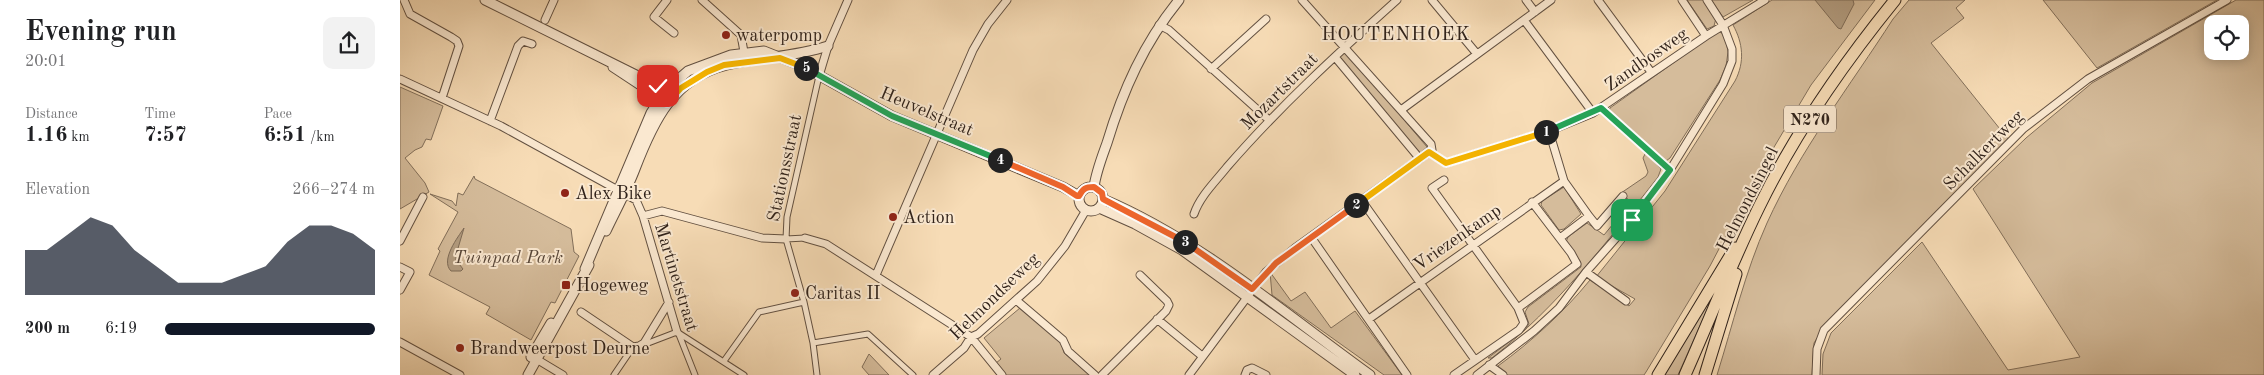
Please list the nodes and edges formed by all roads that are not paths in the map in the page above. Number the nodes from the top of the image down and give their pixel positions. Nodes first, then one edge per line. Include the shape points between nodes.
1 (404, 0) edge
2 (485, 0) edge
3 (554, 0) edge
4 (667, 0) edge
5 (702, 0) edge
6 (848, 0) edge
7 (1007, 0) edge
8 (1179, 0) edge
9 (1302, 0) edge
10 (1397, 0) edge
11 (1432, 0) edge
12 (1526, 0) edge
13 (1551, 0) edge
14 (1598, 0) edge
15 (1682, 0) edge
16 (1707, 0) edge
17 (1765, 0) edge
18 (1894, 0) edge
19 (2227, 0) edge
20 (1535, 12) junction
21 (1266, 19) dead end
22 (545, 20) dead end
23 (1524, 20) junction
24 (1159, 24) junction
25 (1723, 25) junction
26 (674, 33) dead end
27 (1706, 36) junction
28 (532, 44) dead end
29 (828, 46) junction
30 (1346, 46) junction
31 (744, 52) junction
32 (1477, 54) junction
33 (1335, 57) junction
34 (780, 58) junction
35 (608, 62) junction
36 (1211, 69) junction
37 (1651, 72) junction
38 (819, 76) junction
39 (400, 79) edge
40 (665, 91) junction
41 (442, 98) junction
42 (663, 101) junction
43 (1601, 108) junction
44 (1401, 110) junction
45 (1593, 112) junction
46 (1269, 120) junction
47 (490, 121) junction
48 (1549, 131) junction
49 (936, 133) junction
50 (1429, 152) junction
51 (1420, 159) junction
52 (1670, 170) junction
53 (1444, 180) dead end
54 (1564, 181) junction
55 (1094, 187) junction
56 (621, 192) junction
57 (1079, 196) junction
58 (1623, 196) dead end
59 (423, 197) dead end
60 (1362, 201) junction
61 (1532, 202) junction
62 (1101, 203) junction
63 (1759, 208) junction
64 (1086, 210) junction
65 (1194, 214) dead end
66 (643, 216) junction
67 (1589, 216) junction
68 (1310, 237) junction
69 (805, 238) joint
70 (1560, 238) junction
71 (786, 240) junction
72 (400, 241) edge
73 (1472, 245) junction
74 (1737, 257) junction
75 (400, 267) edge
76 (1586, 272) junction
77 (876, 275) junction
78 (1140, 275) dead end
79 (1419, 283) junction
80 (1252, 289) junction
81 (400, 290) edge
82 (1246, 297) junction
83 (1016, 300) junction
84 (1626, 301) dead end
85 (669, 302) junction
86 (804, 302) junction
87 (1518, 308) junction
88 (581, 312) dead end
89 (1157, 319) junction
90 (1369, 319) junction
91 (678, 332) junction
92 (971, 337) junction
93 (400, 342) edge
94 (813, 344) junction
95 (636, 346) junction
96 (1202, 356) junction
97 (534, 358) junction
98 (1475, 360) junction
99 (724, 361) junction
100 (1489, 366) junction
101 (1247, 372) edge
102 (460, 375) edge
103 (522, 375) edge
104 (528, 375) edge
105 (563, 375) edge
106 (614, 375) edge
107 (694, 375) edge
108 (744, 375) edge
109 (817, 375) edge
110 (913, 375) edge
111 (934, 375) edge
112 (1002, 375) edge
113 (1095, 375) edge
114 (1102, 375) edge
115 (1188, 375) edge
116 (1266, 375) edge
117 (1355, 375) edge
118 (1370, 375) edge
119 (1407, 375) edge
120 (1454, 375) edge
121 (1476, 375) edge
122 (1503, 375) edge
123 (1658, 375) edge
124 (1686, 375) edge
125 (1705, 375) edge
126 (1816, 375) edge

1 - 41 street via 410,14 451,37 459,46
2 - 35 street
3 - 22 street
4 - 26 street via 654,17
5 - 31 street via 741,35
6 - 29 street, Stationsstraat
7 - 49 street via 973,50
8 - 24 street
9 - 30 street
10 - 30 street, Mozartstraat
11 - 32 street
12 - 20 street
13 - 20 street
14 - 37 street
15 - 27 street
16 - 25 street
17 - 25 street, Zandbosweg
18 - 63 main road, Helmondsingel / N270 via 1815,111
19 - 126 street, Schalkertweg via 2088,79 2023,129 1824,330 1817,350
20 - 23 street
21 - 36 street
23 - 32 street
23 - 45 street
24 - 36 street via 1170,30
24 - 55 street via 1119,103
25 - 27 street, Zandbosweg
25 - 52 street via 1733,55 1728,75
27 - 37 street, Zandbosweg
28 - 47 street via 523,41 518,46
29 - 34 street
29 - 38 street, Stationsstraat
30 - 33 street, Mozartstraat
30 - 44 street
31 - 34 street, Heuvelstraat via 764,51
31 - 40 street via 688,71
32 - 44 street
33 - 46 street, Mozartstraat
33 - 51 street
34 - 38 street, Heuvelstraat
34 - 42 street via 742,62 707,72
35 - 40 street
35 - 42 street
36 - 46 street
37 - 43 street, Zandbosweg
38 - 49 street, Heuvelstraat via 892,116
38 - 71 street, Stationsstraat via 787,217
39 - 41 street, Martinetstraat
40 - 42 street
41 - 47 street, Martinetstraat
42 - 56 street
43 - 45 street, Zandbosweg
43 - 52 street
44 - 50 street via 1432,144
45 - 48 street, Zandbosweg
46 - 65 street, Mozartstraat via 1213,184
47 - 56 street, Martinetstraat
48 - 50 street, Zandbosweg via 1446,163
48 - 54 street
49 - 57 street, Heuvelstraat
49 - 77 street
50 - 51 street
51 - 60 street
52 - 76 street
53 - 73 street via 1432,188
54 - 61 street, Vriezenkamp
54 - 67 street
55 - 57 street via 1083,190
55 - 62 street via 1102,193
56 - 66 street, Martinetstraat via 636,200
56 - 97 street via 592,261 542,336
57 - 64 street via 1081,206
58 - 67 street via 1597,226
59 - 72 street
60 - 68 street
60 - 79 street
61 - 70 street
61 - 73 street, Vriezenkamp
62 - 64 street via 1092,211
62 - 80 street via 1175,236
62 - 82 street via 1182,250
63 - 74 main road, Helmondsingel / N270
63 - 123 main road, N270
64 - 83 street, Helmondseweg via 1053,262
66 - 71 street via 662,211 762,238
66 - 85 street, Martinetstraat
67 - 70 street
68 - 80 street via 1276,263
68 - 90 street
69 - 71 street
69 - 77 street via 826,244
70 - 87 street via 1577,262 1576,266
71 - 86 street, Stationsstraat
73 - 79 street, Vriezenkamp
73 - 87 street
74 - 124 main road, Helmondsingel / N270
74 - 125 main road, N270 via 1736,276
75 - 81 street via 410,272
76 - 84 street
76 - 100 street via 1559,308
77 - 92 street
78 - 89 street via 1169,306
79 - 90 street, Vriezenkamp
79 - 98 street
80 - 82 street
80 - 118 street
82 - 96 street
82 - 117 street
83 - 92 street, Helmondseweg
83 - 113 street via 1063,340 1068,351
85 - 91 street, Martinetstraat
85 - 95 street via 644,343
86 - 94 street, Stationsstraat
86 - 99 street via 759,312
87 - 98 street via 1522,327
88 - 95 street
89 - 96 street
89 - 114 street
90 - 119 street
91 - 95 street
91 - 99 street
91 - 107 street, Martinetstraat
92 - 111 street, Helmondseweg via 964,348
92 - 112 street
93 - 102 street
94 - 109 street, Stationsstraat
94 - 110 street via 868,334
95 - 106 street
96 - 115 street
97 - 103 street
97 - 104 street
97 - 105 street
98 - 120 street
99 - 108 street
100 - 121 street
100 - 122 street
101 - 116 street

